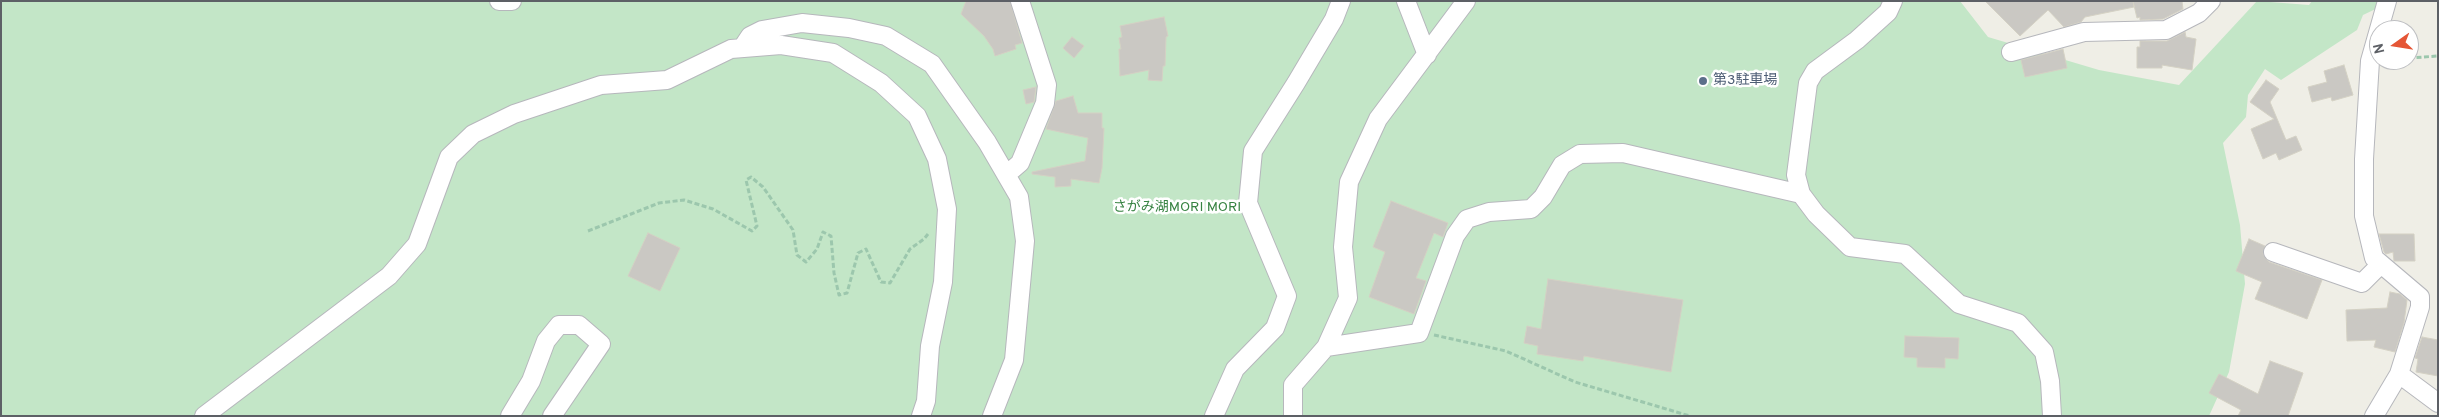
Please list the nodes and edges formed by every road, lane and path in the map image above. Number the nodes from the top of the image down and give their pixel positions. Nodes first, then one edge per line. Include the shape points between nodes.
1 (499, 1) edge
2 (512, 1) edge
3 (1020, 1) edge
4 (1342, 1) edge
5 (1406, 1) edge
6 (1466, 1) edge
7 (1893, 1) edge
8 (2211, 1) edge
9 (2387, 1) edge
10 (742, 48) junction
11 (2011, 52) dead end
12 (1427, 55) junction
13 (2438, 56) edge
14 (2419, 57) edge
15 (1006, 174) junction
16 (1801, 194) junction
17 (947, 209) junction
18 (588, 231) dead end
19 (2273, 252) dead end
20 (2381, 264) junction
21 (1419, 333) junction
22 (1326, 347) junction
23 (2399, 374) junction
24 (2438, 402) edge
25 (204, 416) edge
26 (510, 416) edge
27 (552, 416) edge
28 (921, 416) edge
29 (992, 416) edge
30 (1214, 416) edge
31 (1293, 416) edge
32 (1690, 416) edge
33 (2052, 416) edge
34 (2374, 416) edge

1 - 2 street
3 - 15 street via 1047,85 1045,102 1020,163
4 - 30 street via 1253,151 1248,203 1287,296 1274,328 1235,370
5 - 12 street
6 - 12 street
7 - 16 street via 1888,12 1815,71 1808,82 1796,175
8 - 11 street via 2199,13 2166,30 2084,32
9 - 20 street via 2370,61 2364,159 2364,216 2374,258
10 - 15 street via 750,36 762,30 802,23 886,36 932,64
10 - 17 street via 781,45 833,53 881,83 917,116 937,159
10 - 25 street via 731,49 667,80 601,85 514,114 474,134 449,157 417,244 389,276
12 - 22 street via 1378,119 1349,182 1343,247 1348,298
13 - 14 path
15 - 29 street via 1019,197 1025,241 1024,266 1014,360
16 - 21 street via 1623,153 1580,154 1562,166 1543,197 1531,209 1489,212 1467,219 1455,236
16 - 33 street via 1816,214 1850,247 1906,254 1959,304 2018,322 2044,352
17 - 18 path via 924,239 910,249 890,283 881,282 866,249 858,253 847,293 839,295 831,236 824,232 818,249 806,262 797,255 793,230 763,187 751,177 746,180 757,226 752,231 713,209 684,200 659,203
17 - 28 street via 943,282 930,346 926,401
19 - 20 street via 2362,283
20 - 23 street via 2420,297 2420,307
21 - 22 street
21 - 32 path via 1506,351 1574,382
22 - 31 street via 1293,385
23 - 24 street
23 - 34 street
26 - 27 street via 531,381 546,341 559,325 579,325 601,344

